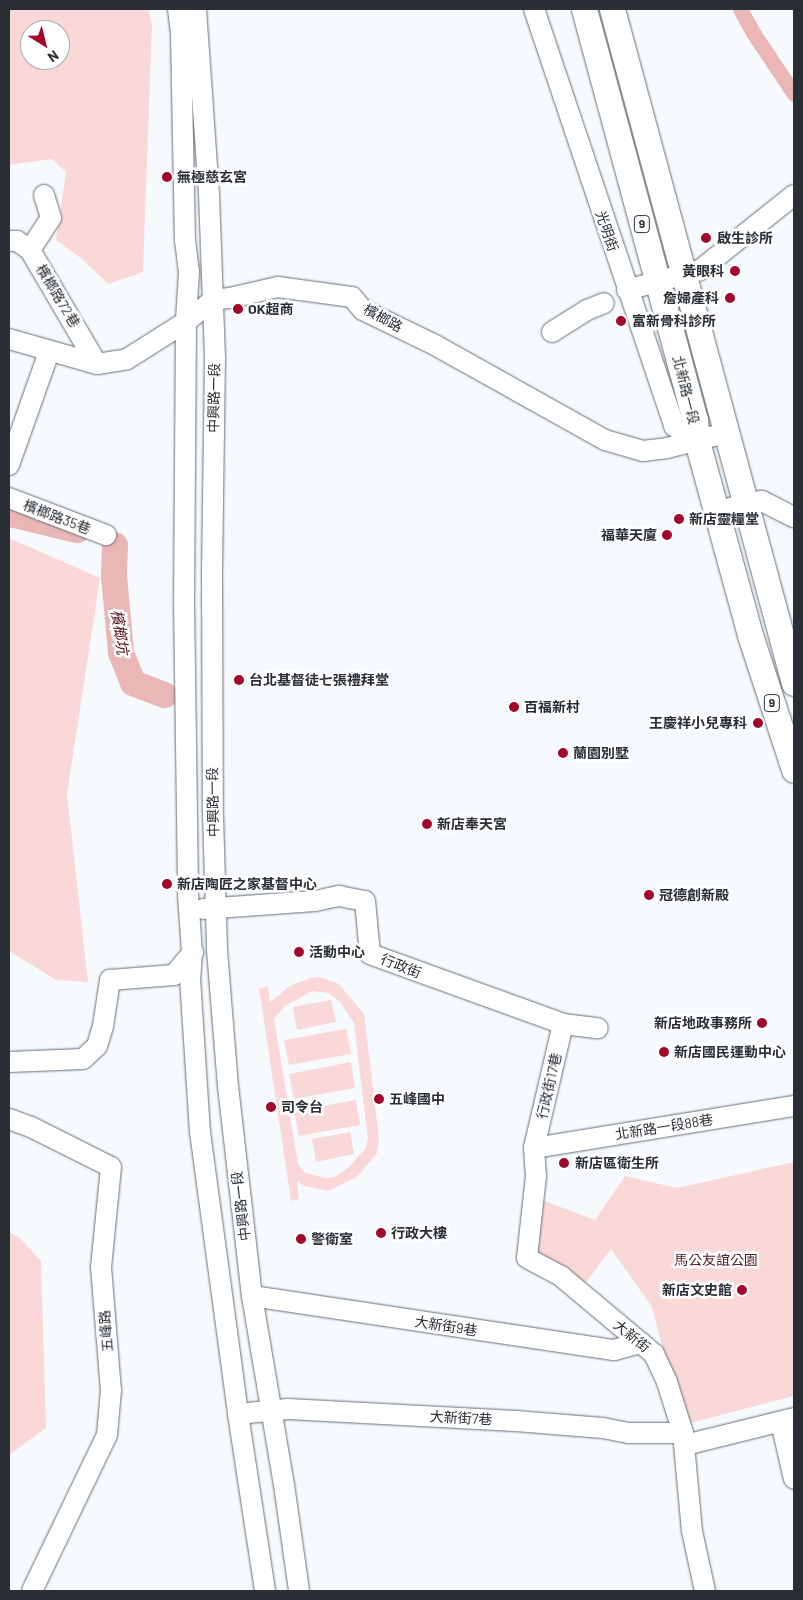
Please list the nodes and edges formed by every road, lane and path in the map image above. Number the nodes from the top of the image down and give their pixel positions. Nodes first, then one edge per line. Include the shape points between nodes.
1 (178, 9) edge
2 (196, 9) edge
3 (534, 9) edge
4 (584, 9) edge
5 (612, 9) edge
6 (44, 195) dead end
7 (782, 204) edge
8 (9, 241) edge
9 (30, 250) junction
10 (684, 276) junction
11 (658, 282) junction
12 (627, 290) junction
13 (213, 300) junction
14 (604, 303) dead end
15 (186, 320) junction
16 (552, 332) dead end
17 (9, 339) edge
18 (49, 352) junction
19 (97, 364) junction
20 (726, 433) junction
21 (697, 441) junction
22 (9, 465) edge
23 (9, 498) edge
24 (746, 503) junction
25 (716, 512) junction
26 (794, 517) edge
27 (106, 535) dead end
28 (794, 684) edge
29 (794, 770) edge
30 (215, 908) junction
31 (188, 909) junction
32 (217, 950) junction
33 (192, 952) junction
34 (563, 1024) junction
35 (598, 1028) dead end
36 (9, 1064) edge
37 (794, 1106) edge
38 (9, 1119) edge
39 (534, 1148) junction
40 (252, 1296) junction
41 (640, 1343) junction
42 (272, 1410) junction
43 (238, 1414) junction
44 (788, 1420) edge
45 (684, 1439) junction
46 (794, 1479) edge
47 (32, 1591) edge
48 (265, 1591) edge
49 (298, 1591) edge
50 (705, 1591) edge

1 - 15 street, 中興路一段 via 185,240 189,272
2 - 13 street, 中興路一段 via 206,132
3 - 12 street, 光明街
4 - 11 main road, 北新路一段 / 9
5 - 10 main road, 北新路一段 / 9
6 - 9 street via 50,218
7 - 10 street via 700,270
8 - 9 street, 檳榔路72巷 via 17,240
9 - 19 street, 檳榔路72巷
10 - 11 street
10 - 20 main road, 北新路一段 / 9
11 - 12 street
11 - 21 main road, 北新路一段 / 9 via 695,420
12 - 21 street, 光明街 via 674,426
13 - 15 street, 檳榔路
13 - 21 street, 檳榔路 via 278,287 352,296 363,310 435,345 605,440 643,451
13 - 30 street, 中興路一段
14 - 16 street
15 - 19 street, 檳榔路 via 127,359
15 - 31 street, 中興路一段 via 184,600
17 - 18 street, 檳榔路
18 - 19 street, 檳榔路
18 - 22 street
20 - 21 street, 檳榔路
20 - 24 main road, 北新路一段 / 9
21 - 25 main road, 北新路一段 / 9
23 - 27 street, 檳榔路35巷
24 - 25 street
24 - 26 street via 762,501
24 - 28 main road, 北新路一段 / 9
25 - 29 main road, 北新路一段 / 9 via 750,635
30 - 31 street
30 - 32 street, 中興路一段
30 - 34 street, 行政街 via 315,901 339,896 365,901 370,954
31 - 33 street, 中興路一段
32 - 33 street
32 - 40 street, 中興路一段 via 228,1086
33 - 36 street via 174,976 110,980 97,1046 83,1059
33 - 43 street, 中興路一段 via 190,978 200,1132
34 - 35 street, 行政街
34 - 39 street, 行政街17巷
37 - 39 street, 北新路一段88巷
38 - 47 street, 五峰路 via 111,1167 101,1267 111,1390 107,1435
39 - 41 street, 大新街 via 536,1176 527,1258 562,1277
40 - 41 street, 大新街9巷 via 614,1350
40 - 42 street, 中興路一段
41 - 45 street, 大新街 via 654,1354 667,1382
42 - 43 street, 大新街7巷
42 - 45 street, 大新街7巷 via 516,1421
42 - 49 street, 中興路一段
43 - 48 street, 中興路一段
44 - 45 street, 大新街7巷
44 - 46 street
45 - 50 street, 大新街 via 692,1531

